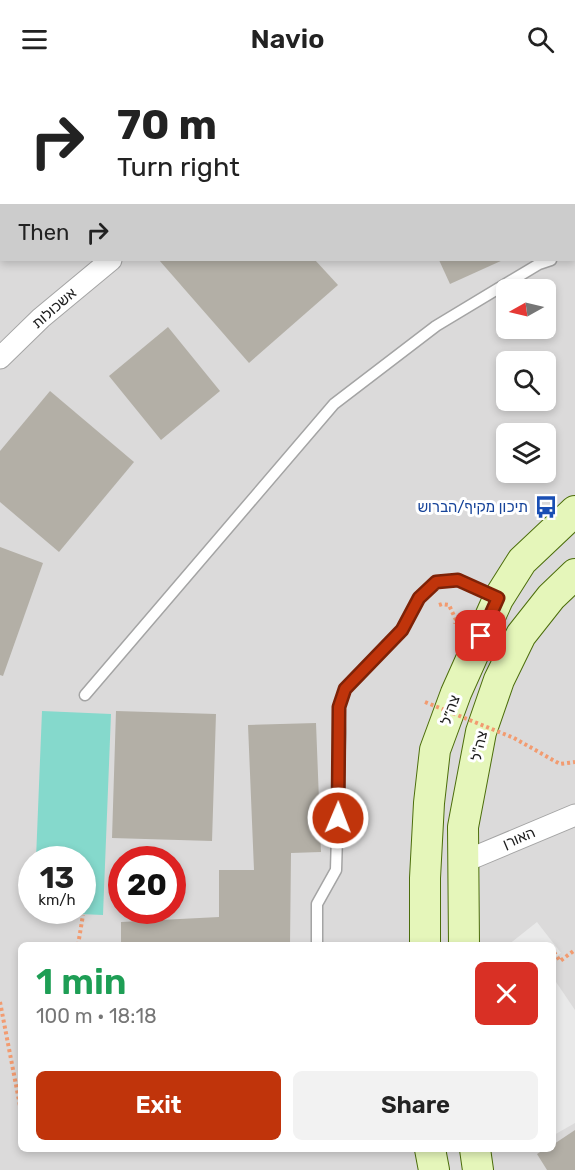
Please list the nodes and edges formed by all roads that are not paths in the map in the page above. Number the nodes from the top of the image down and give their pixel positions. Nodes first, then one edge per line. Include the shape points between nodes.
1 (110, 261) edge
2 (548, 261) edge
3 (0, 358) edge
4 (575, 511) edge
5 (575, 574) edge
6 (498, 598) junction
7 (85, 695) dead end
8 (575, 814) edge
9 (463, 862) junction
10 (317, 942) edge
11 (425, 942) edge
12 (464, 942) edge
13 (431, 1152) edge
14 (475, 1152) edge
15 (434, 1170) edge
16 (478, 1170) edge

1 - 3 street, אשכולות
2 - 7 lane via 436,326 334,404
4 - 6 main road, צה״ל via 522,561
5 - 9 main road, צה"ל via 521,635 500,680 481,732 463,827
6 - 10 lane via 458,580 436,582 419,598 402,630 345,689 339,707 336,870 317,904
6 - 11 main road, צה״ל via 435,750 428,814
8 - 9 street, האורן
9 - 12 main road, צה"ל
13 - 15 main road
14 - 16 main road

